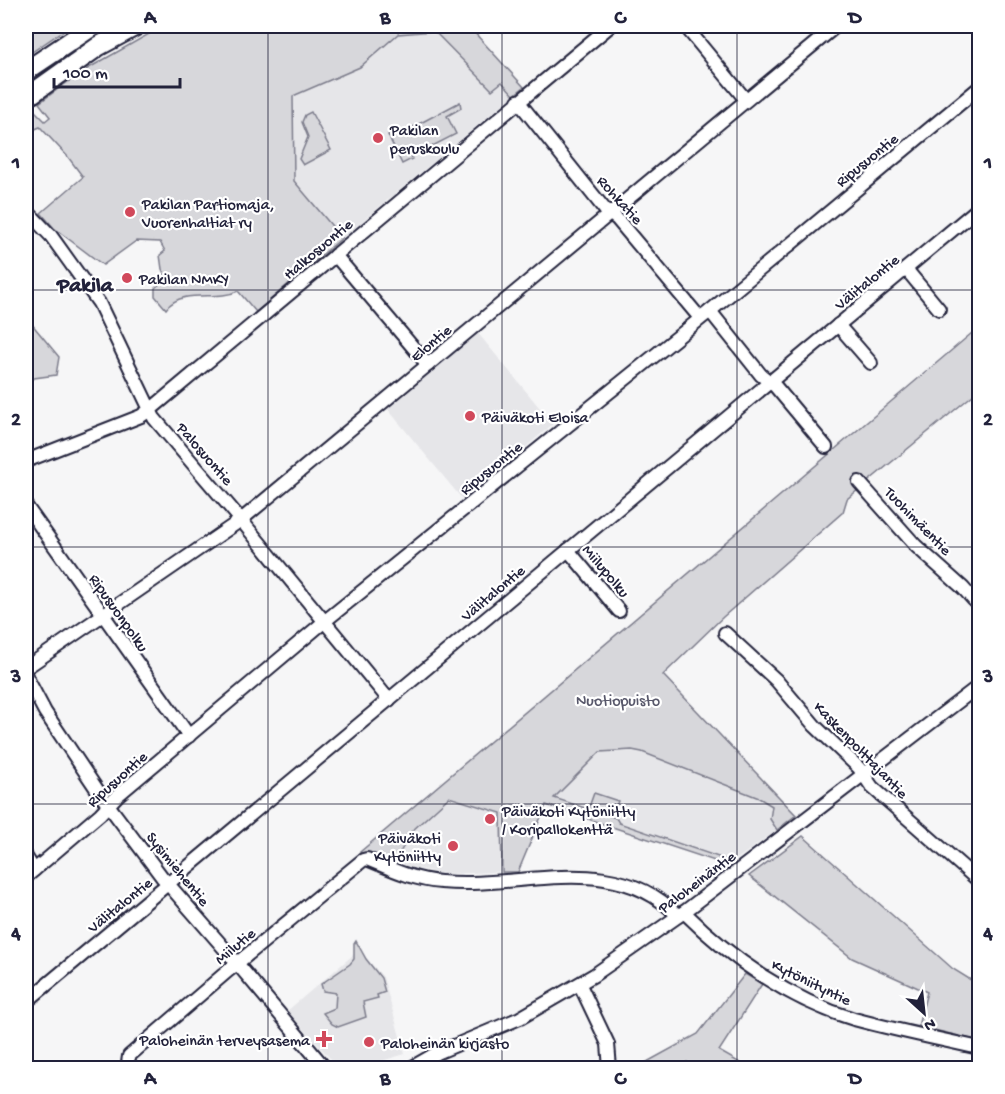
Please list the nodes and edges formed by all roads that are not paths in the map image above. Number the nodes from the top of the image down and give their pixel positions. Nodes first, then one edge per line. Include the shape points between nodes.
1 (93, 26) edge
2 (136, 26) edge
3 (610, 26) edge
4 (685, 26) edge
5 (836, 26) edge
6 (26, 71) edge
7 (980, 87) edge
8 (26, 98) edge
9 (746, 100) junction
10 (518, 101) junction
11 (980, 207) edge
12 (26, 214) edge
13 (611, 214) junction
14 (335, 255) junction
15 (906, 269) junction
16 (939, 309) dead end
17 (705, 315) junction
18 (838, 325) junction
19 (871, 363) dead end
20 (428, 365) junction
21 (769, 381) junction
22 (150, 410) junction
23 (826, 447) dead end
24 (26, 462) edge
25 (860, 482) dead end
26 (26, 506) edge
27 (241, 520) junction
28 (568, 550) junction
29 (980, 607) edge
30 (619, 611) dead end
31 (103, 616) junction
32 (326, 621) junction
33 (725, 633) dead end
34 (28, 671) edge
35 (980, 685) edge
36 (389, 700) junction
37 (189, 736) junction
38 (863, 774) junction
39 (109, 805) junction
40 (26, 857) edge
41 (367, 859) joint
42 (30, 873) edge
43 (980, 882) edge
44 (168, 885) junction
45 (681, 914) junction
46 (237, 963) junction
47 (580, 985) junction
48 (26, 1002) edge
49 (980, 1048) edge
50 (129, 1066) edge
51 (325, 1068) edge
52 (411, 1068) edge
53 (610, 1068) edge

1 - 6 highway
2 - 8 highway via 99,46
3 - 10 street, Halkosuontie
4 - 9 street
5 - 9 street, Elontie
7 - 17 street, Ripusuontie
9 - 13 street, Elontie
10 - 13 street, Rohkatie
10 - 14 street, Halkosuontie
11 - 15 street, Välitalontie
12 - 22 street, Palosuontie via 51,236 99,303
13 - 17 street, Rohkatie
13 - 20 street, Elontie
14 - 20 street
14 - 22 street, Halkosuontie
15 - 16 street
15 - 18 street, Välitalontie
17 - 21 street, Rohkatie
17 - 32 street, Ripusuontie
18 - 19 street
18 - 21 street, Välitalontie
20 - 27 street, Elontie
21 - 23 street, Rohkatie
21 - 28 street, Välitalontie
22 - 24 street, Halkosuontie
22 - 27 street, Palosuontie
25 - 29 street, Tuohimäentie via 902,532
26 - 31 street, Ripusuonpolku
27 - 31 street, Elontie
27 - 32 street, Palosuontie
28 - 30 street, Miilupolku
28 - 36 street, Välitalontie
31 - 34 street, Elontie
31 - 37 street, Ripusuonpolku
32 - 36 street, Palosuontie
32 - 37 street, Ripusuontie
33 - 38 street, Kaskenpolttajantie via 776,680
34 - 39 street, Sysimiehentie via 45,712
35 - 38 street, Paloheinäntie
36 - 44 street, Välitalontie
37 - 39 street, Ripusuontie
38 - 43 street, Kaskenpolttajantie via 888,802
38 - 45 street, Paloheinäntie
39 - 42 street, Ripusuontie
39 - 44 street, Sysimiehentie
40 - 42 street
41 - 45 street, Kytöniityntie via 402,874 442,882 557,876 602,878 655,896
41 - 46 street, Miilutie
44 - 46 street, Sysimiehentie
44 - 48 street, Välitalontie
45 - 47 street, Paloheinäntie
45 - 49 street, Kytöniityntie via 746,965 809,1000 854,1018
46 - 50 street, Miilutie via 129,1056
46 - 51 street, Sysimiehentie
47 - 52 street, Paloheinäntie via 520,1018
47 - 53 street via 608,1044

